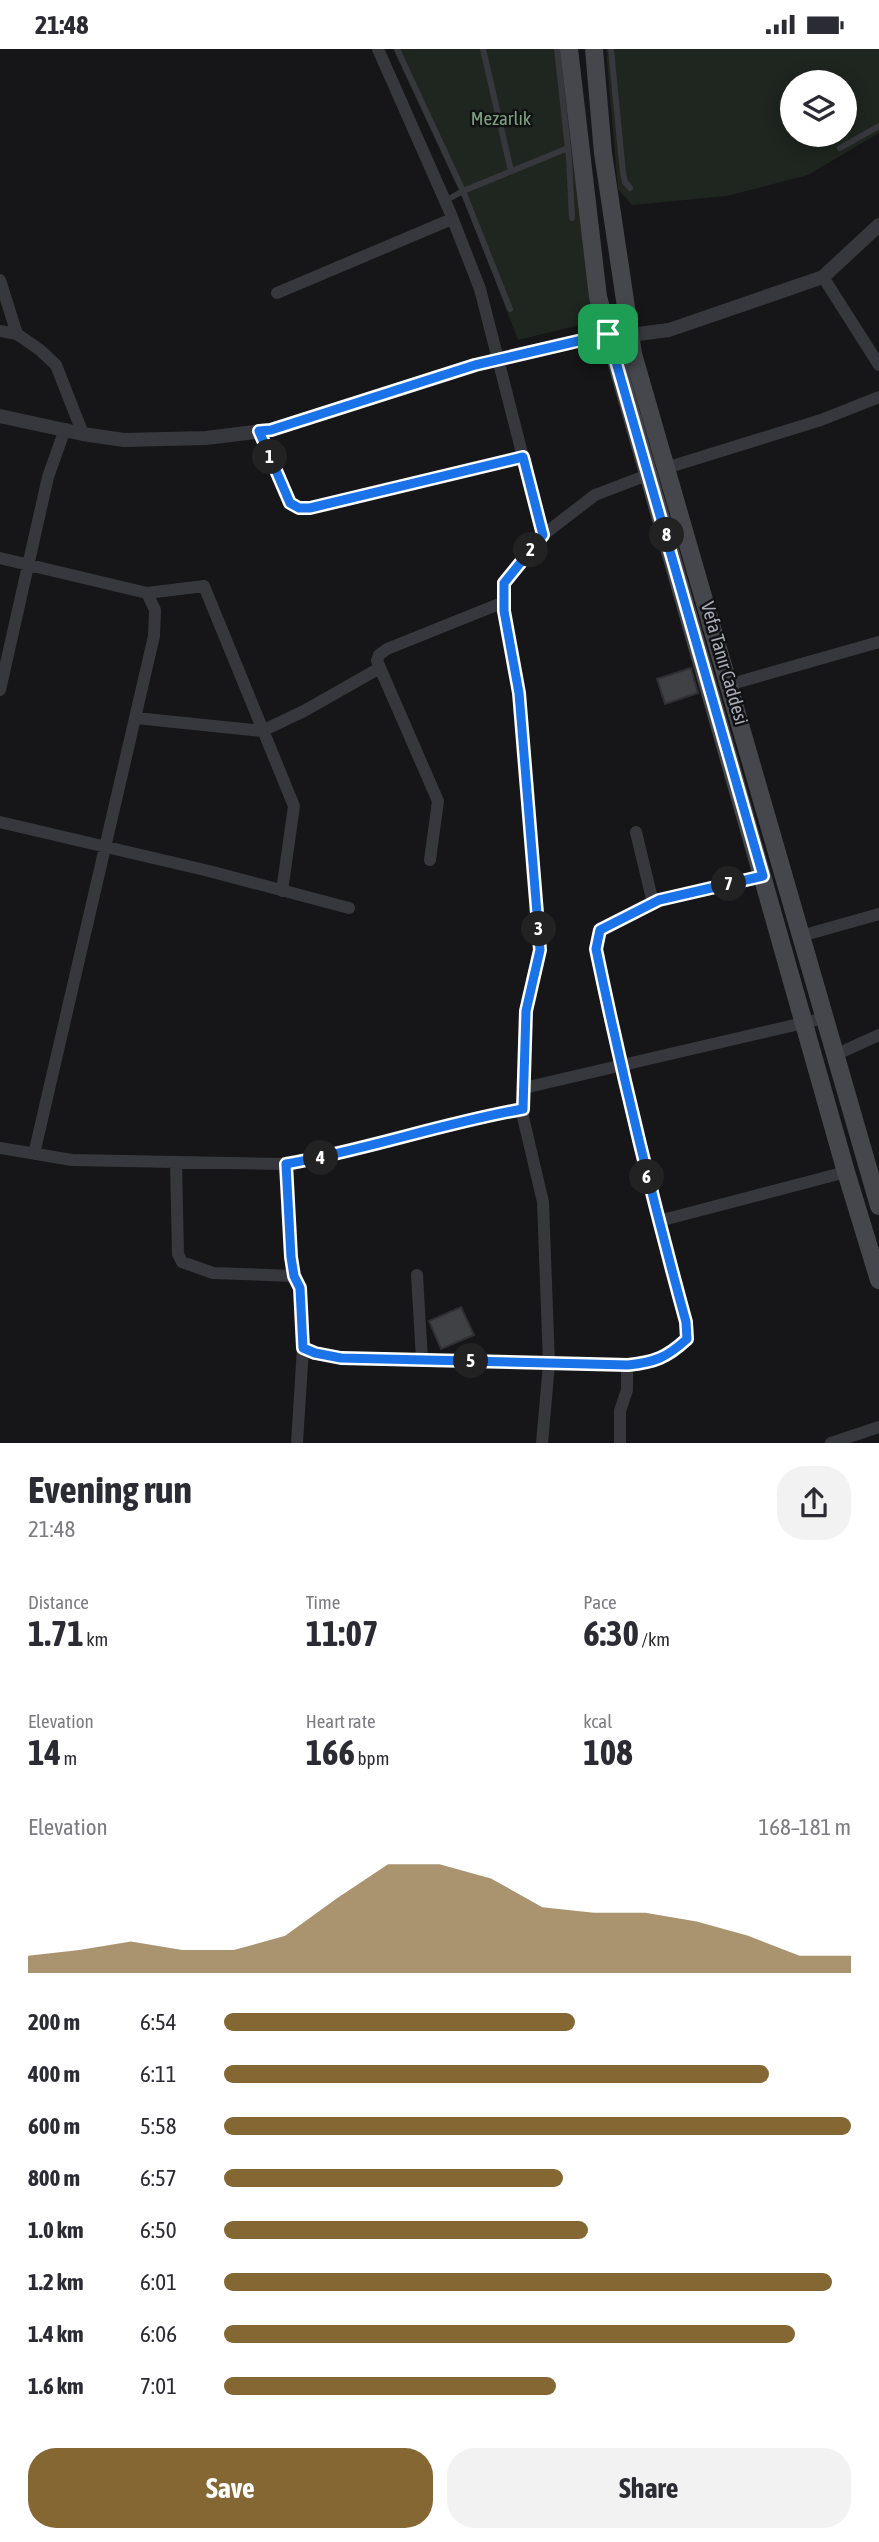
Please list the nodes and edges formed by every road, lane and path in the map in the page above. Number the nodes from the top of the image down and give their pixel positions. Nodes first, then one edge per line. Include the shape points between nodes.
1 (378, 49) edge
2 (397, 49) edge
3 (483, 49) edge
4 (557, 49) edge
5 (569, 49) edge
6 (594, 49) edge
7 (611, 49) edge
8 (879, 126) edge
9 (568, 148) junction
10 (840, 148) dead end
11 (511, 171) junction
12 (630, 188) dead end
13 (463, 191) junction
14 (445, 201) junction
15 (572, 218) dead end
16 (452, 219) junction
17 (879, 225) edge
18 (823, 277) junction
19 (0, 280) edge
20 (277, 293) dead end
21 (510, 309) dead end
22 (0, 331) edge
23 (18, 334) junction
24 (608, 334) junction
25 (630, 335) junction
26 (497, 360) junction
27 (879, 365) edge
28 (879, 397) edge
29 (0, 416) edge
30 (65, 429) junction
31 (259, 431) junction
32 (83, 434) junction
33 (523, 457) junction
34 (658, 470) junction
35 (543, 535) junction
36 (0, 558) edge
37 (28, 565) junction
38 (147, 593) junction
39 (504, 602) junction
40 (879, 642) edge
41 (378, 669) junction
42 (728, 685) junction
43 (0, 690) edge
44 (136, 717) junction
45 (262, 731) junction
46 (0, 823) edge
47 (636, 832) dead end
48 (106, 847) junction
49 (430, 860) dead end
50 (763, 876) junction
51 (282, 891) junction
52 (653, 903) junction
53 (349, 908) dead end
54 (879, 914) edge
55 (801, 936) junction
56 (825, 1018) junction
57 (804, 1023) junction
58 (879, 1035) edge
59 (835, 1055) junction
60 (621, 1066) junction
61 (524, 1088) junction
62 (523, 1109) junction
63 (0, 1147) edge
64 (34, 1154) junction
65 (872, 1154) edge
66 (176, 1162) junction
67 (286, 1164) junction
68 (846, 1172) junction
69 (879, 1206) edge
70 (659, 1221) junction
71 (417, 1275) dead end
72 (294, 1276) junction
73 (879, 1280) edge
74 (303, 1348) junction
75 (422, 1360) junction
76 (549, 1364) junction
77 (628, 1365) junction
78 (879, 1427) edge
79 (297, 1443) edge
80 (542, 1443) edge
81 (620, 1443) edge
82 (831, 1443) edge

1 - 14 street
2 - 13 lane
3 - 11 lane
4 - 9 lane
5 - 24 main road, Vefa Tanır Caddesi via 598,297
6 - 25 main road, Vefa Tanır Caddesi via 603,153
7 - 12 lane via 623,173
8 - 10 lane
9 - 11 lane
9 - 15 lane
11 - 13 lane
13 - 14 lane
13 - 21 lane
14 - 16 street
16 - 20 street
16 - 26 street via 480,289
17 - 18 street
18 - 25 street via 669,330
18 - 27 street
19 - 23 street
22 - 23 street
23 - 32 street via 56,365
24 - 25 street
24 - 26 street
24 - 34 main road, Vefa Tanır Caddesi
25 - 34 main road, Vefa Tanır Caddesi
26 - 31 street
26 - 33 street
28 - 34 street via 821,420
29 - 30 street
30 - 32 street
30 - 37 street via 48,477
31 - 32 street via 152,439
31 - 33 street via 290,503 299,508
33 - 35 street
34 - 35 street via 595,495
34 - 42 main road, Vefa Tanır Caddesi
34 - 50 main road, Vefa Tanır Caddesi
35 - 39 street via 504,583
36 - 37 street
37 - 38 street
37 - 43 street
38 - 44 street via 155,610 154,636
38 - 45 street via 204,586
39 - 41 street via 387,649 379,655
39 - 61 street via 519,693 540,950 526,1011
40 - 42 street
41 - 45 street
41 - 49 street via 438,801
42 - 55 main road, Vefa Tanır Caddesi
44 - 45 street
44 - 48 street
45 - 51 street via 294,806
46 - 48 street
47 - 52 street
48 - 51 street
48 - 64 street
50 - 52 street
50 - 57 main road, Vefa Tanır Caddesi
51 - 53 street
52 - 60 street via 600,930 596,949
54 - 55 street
55 - 56 main road, Vefa Tanır Caddesi
56 - 57 street
56 - 59 main road, Vefa Tanır Caddesi
57 - 60 street
57 - 68 main road, Vefa Tanır Caddesi
58 - 59 street
59 - 65 main road, Vefa Tanır Caddesi
60 - 61 street
60 - 70 street
61 - 62 street
62 - 67 street
62 - 76 street via 543,1202
63 - 64 street
64 - 66 street via 72,1160
65 - 69 main road, Vefa Tanır Caddesi
66 - 67 street
66 - 72 street via 177,1241 182,1262 213,1273
67 - 72 street
68 - 70 street
68 - 73 main road, Vefa Tanır Caddesi
70 - 77 street via 687,1339 653,1362
71 - 75 street
72 - 74 street via 300,1288
74 - 75 street via 341,1358
74 - 79 street
75 - 76 street
76 - 77 street
76 - 80 street
77 - 81 street
78 - 82 street

